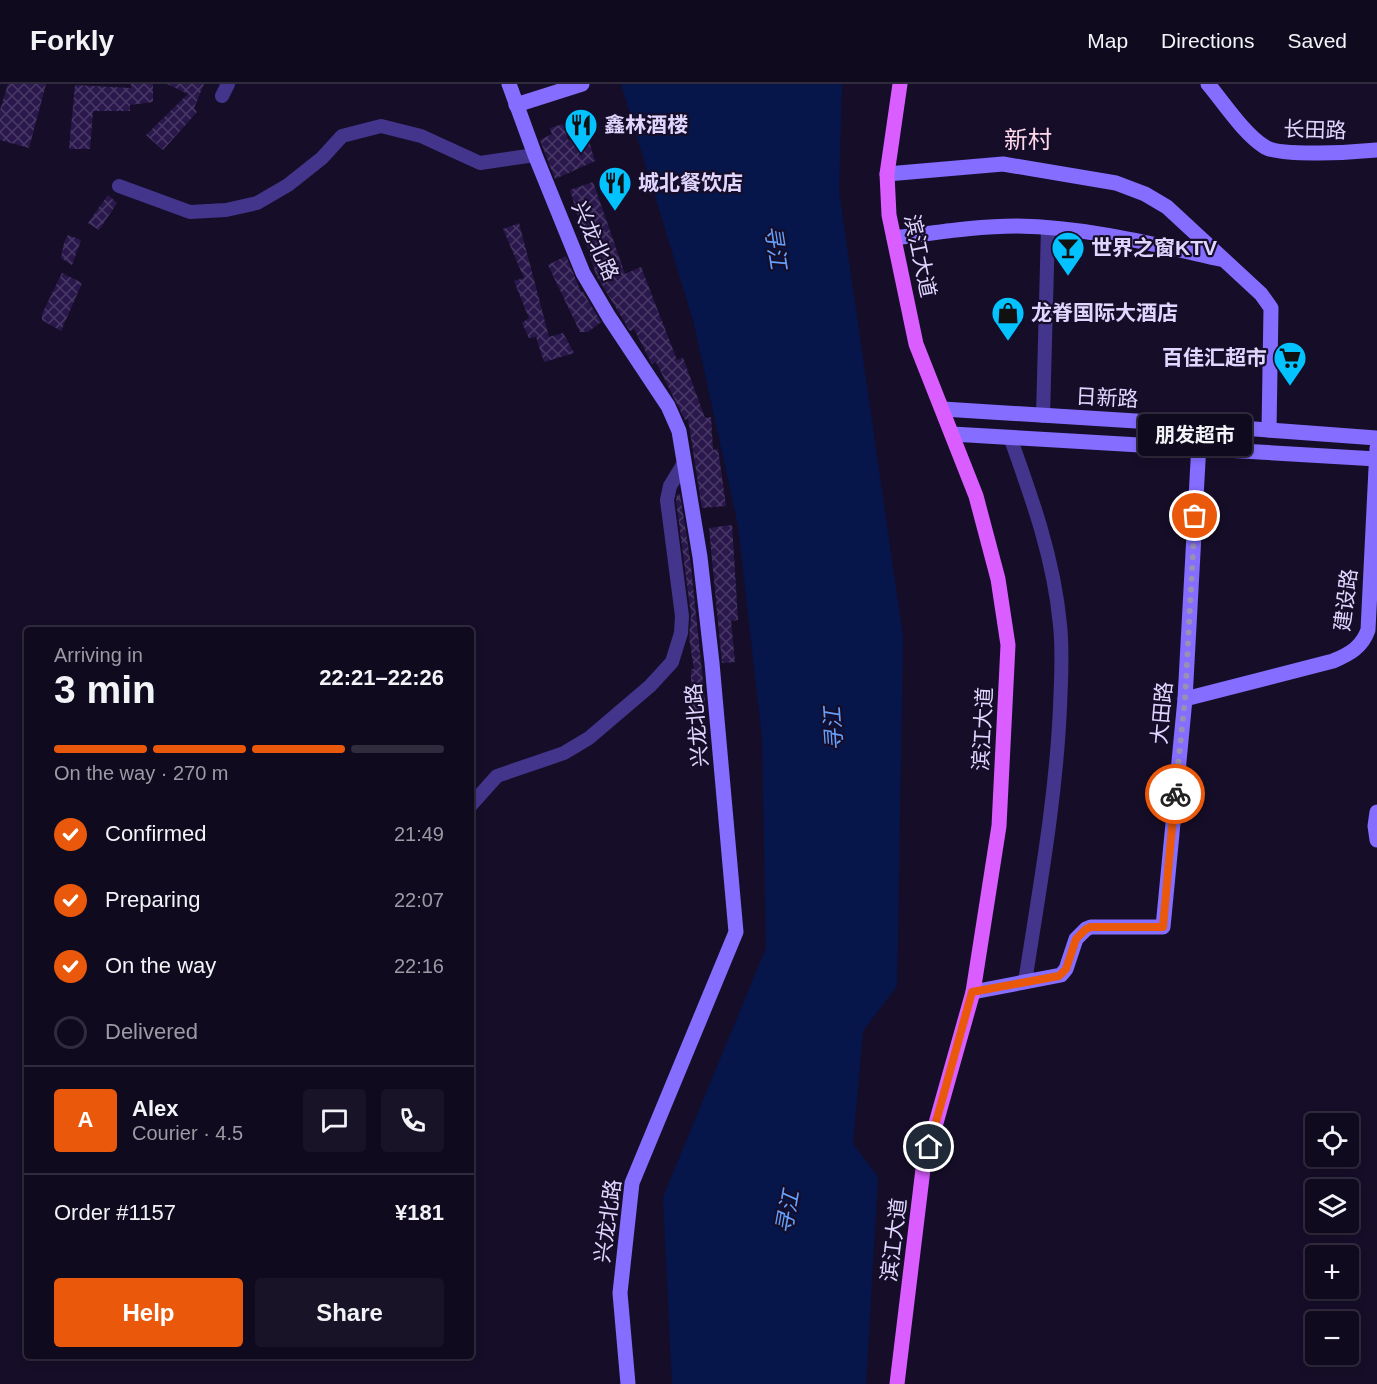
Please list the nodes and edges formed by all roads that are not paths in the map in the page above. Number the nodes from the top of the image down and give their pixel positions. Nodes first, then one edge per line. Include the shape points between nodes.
1 (509, 84) edge
2 (582, 84) edge
3 (900, 84) edge
4 (1208, 84) edge
5 (516, 105) junction
6 (1377, 150) edge
7 (535, 155) junction
8 (887, 174) junction
9 (119, 186) dead end
10 (1048, 228) junction
11 (894, 238) junction
12 (1223, 259) junction
13 (943, 410) junction
14 (1043, 416) junction
15 (1200, 425) junction
16 (1269, 430) junction
17 (952, 434) junction
18 (1010, 437) junction
19 (1377, 438) edge
20 (1377, 446) edge
21 (1199, 447) junction
22 (1377, 459) edge
23 (684, 463) junction
24 (1185, 699) junction
25 (474, 803) edge
26 (1377, 812) edge
27 (1377, 840) edge
28 (1025, 982) junction
29 (972, 992) junction
30 (628, 1384) edge
31 (897, 1384) edge

1 - 5 main road, 兴龙北路
2 - 5 main road
3 - 8 main road, 滨江大道
4 - 6 main road, 长田路 via 1247,131 1270,149 1347,153
5 - 7 main road, 兴龙北路
7 - 9 street via 480,163 421,136 381,126 342,136 322,158 257,204 190,212
7 - 23 main road, 兴龙北路 via 583,273 668,406 679,431
8 - 11 main road, 滨江大道
8 - 12 main road via 1003,164 1116,183 1167,207
10 - 11 main road via 994,226
10 - 12 main road via 1128,238
10 - 14 street
11 - 13 main road, 滨江大道 via 916,344
12 - 16 main road via 1271,308
13 - 14 main road, 日新路
13 - 17 main road, 滨江大道
14 - 15 main road, 日新路
15 - 16 main road, 日新路
15 - 21 main road, 大田路
16 - 19 main road, 日新路
17 - 18 main road, 日新路
17 - 29 main road, 滨江大道 via 976,496 998,579 1008,645 999,826
18 - 21 main road, 日新路
18 - 28 street via 1047,550 1062,664 1054,791
20 - 22 main road, 建设路
21 - 22 main road, 日新路
21 - 24 main road, 大田路
22 - 24 main road, 建设路 via 1368,630 1360,646 1333,661
23 - 25 street via 670,486 667,500 682,616 672,662 589,738 564,753 497,776
23 - 30 main road, 兴龙北路 via 711,651 736,932 632,1183 620,1293
24 - 28 main road, 大田路 via 1163,927 1091,927 1076,939 1061,975
26 - 27 main road
28 - 29 main road, 大田路
29 - 31 main road, 滨江大道 via 923,1169

